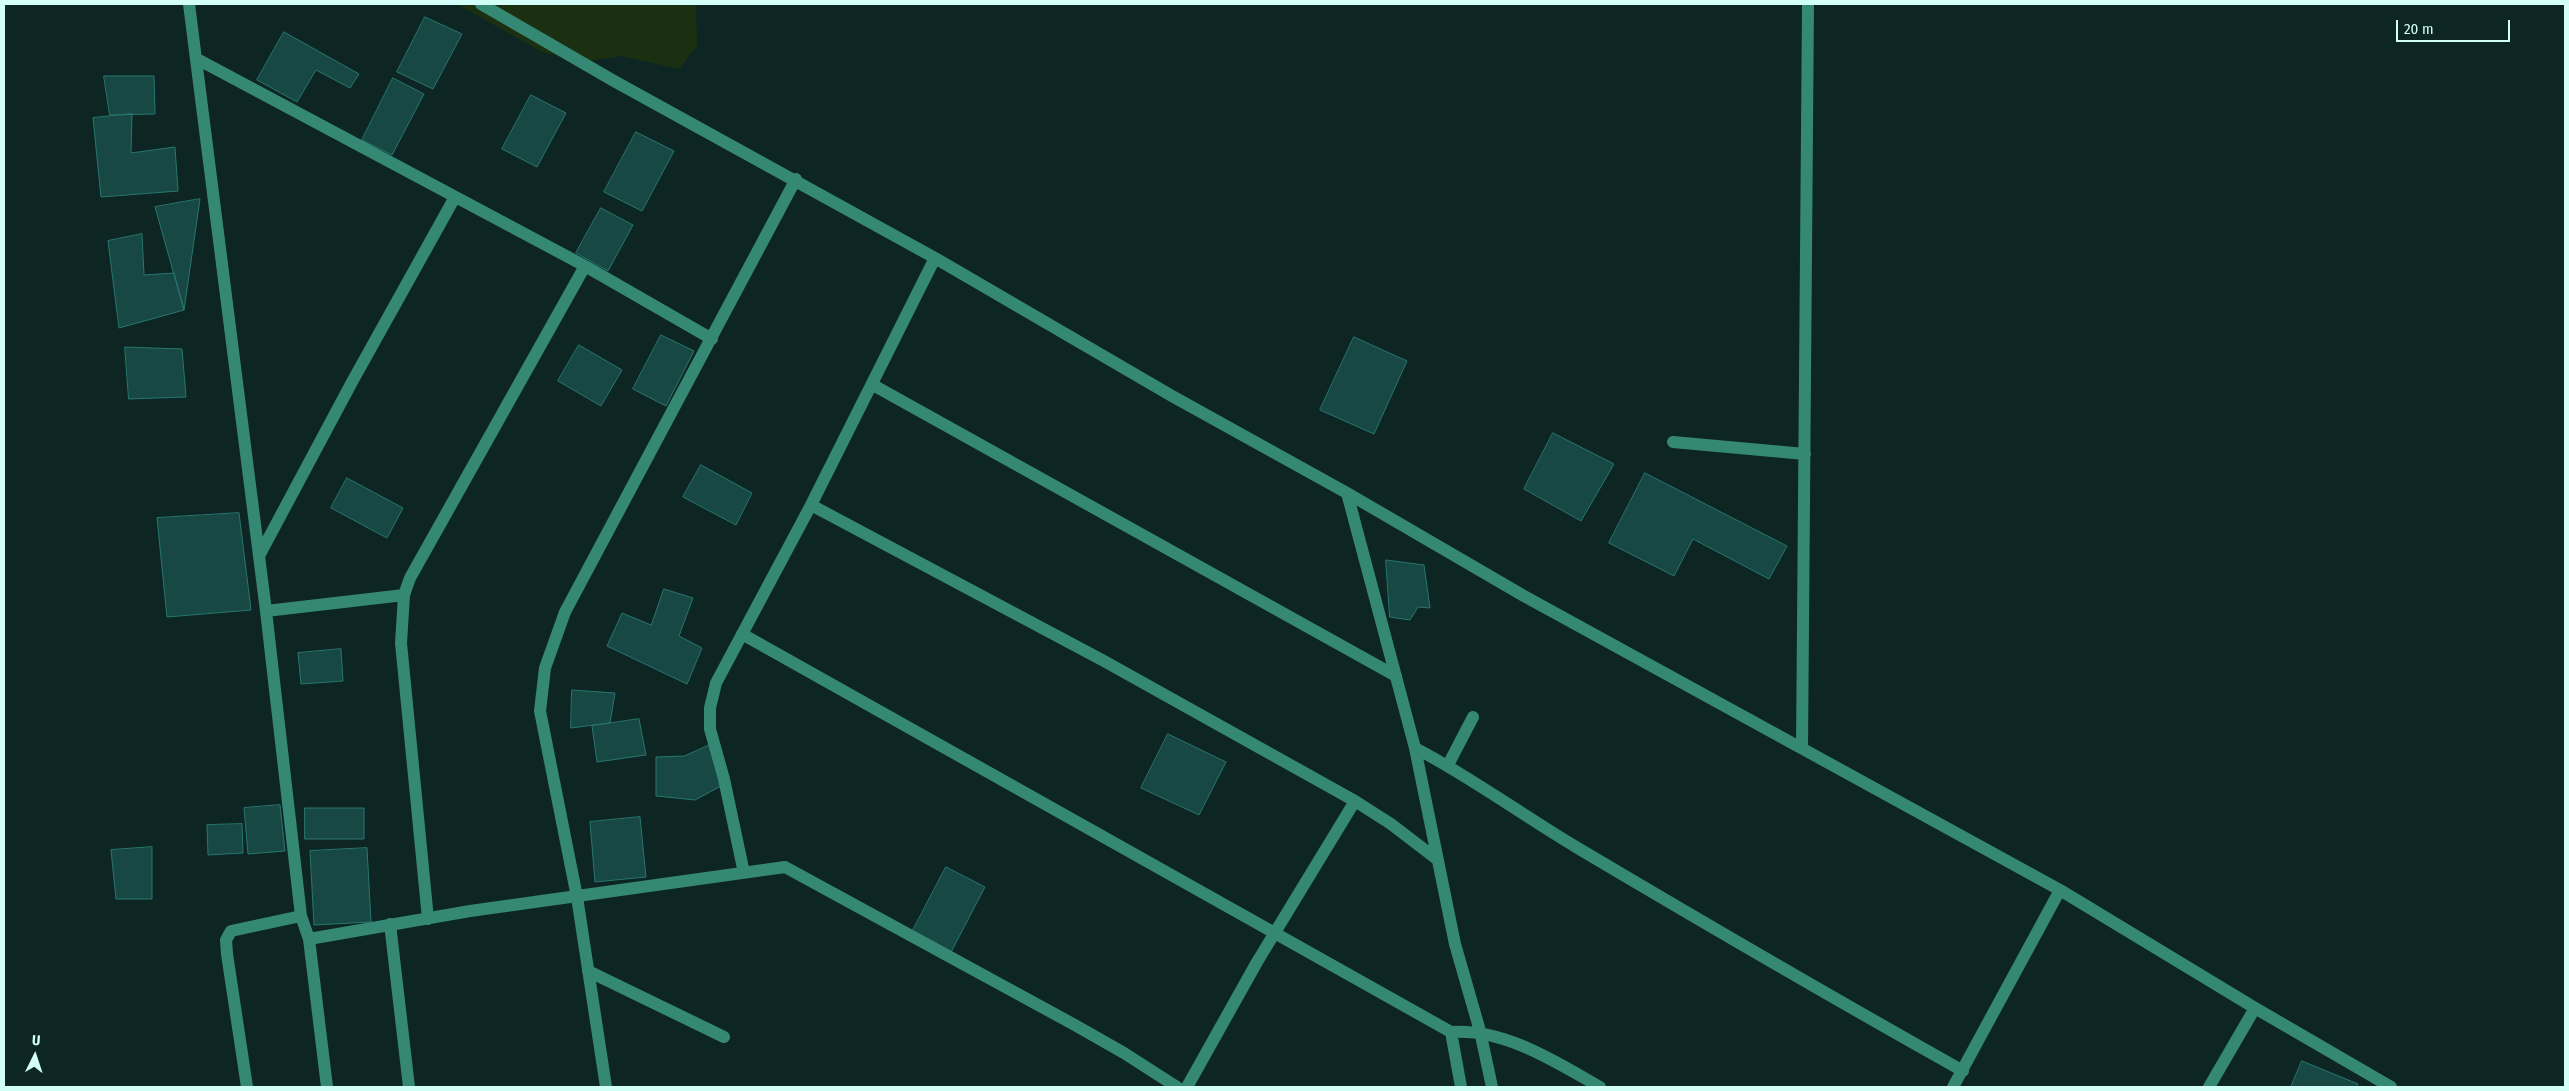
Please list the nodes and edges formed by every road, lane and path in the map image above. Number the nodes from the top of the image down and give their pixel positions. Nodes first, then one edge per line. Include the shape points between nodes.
1 (189, 4) edge
2 (481, 4) edge
3 (1808, 4) edge
4 (197, 60) junction
5 (796, 179) junction
6 (455, 198) junction
7 (935, 258) junction
8 (586, 266) junction
9 (712, 339) junction
10 (873, 384) junction
11 (1672, 442) dead end
12 (1805, 454) junction
13 (1348, 493) junction
14 (811, 505) junction
15 (259, 556) junction
16 (404, 595) junction
17 (266, 611) junction
18 (742, 634) junction
19 (1396, 676) junction
20 (1473, 717) dead end
21 (1415, 748) junction
22 (1802, 748) junction
23 (1448, 765) junction
24 (1355, 801) junction
25 (1436, 858) junction
26 (744, 873) junction
27 (2060, 890) junction
28 (577, 897) junction
29 (301, 916) junction
30 (428, 919) junction
31 (390, 924) junction
32 (1276, 932) junction
33 (309, 939) junction
34 (588, 971) junction
35 (2255, 1008) junction
36 (1476, 1031) junction
37 (1453, 1032) junction
38 (724, 1036) dead end
39 (1963, 1071) junction
40 (247, 1087) edge
41 (326, 1087) edge
42 (409, 1087) edge
43 (606, 1087) edge
44 (1176, 1087) edge
45 (1187, 1087) edge
46 (1460, 1087) edge
47 (1492, 1087) edge
48 (1600, 1087) edge
49 (1954, 1087) edge
50 (2210, 1087) edge
51 (2391, 1087) edge

1 - 4 street
2 - 5 street via 614,81
3 - 12 street
4 - 6 street
4 - 15 street
5 - 7 street
5 - 9 street
6 - 8 street
6 - 15 street via 347,390
7 - 10 street
7 - 13 street via 1172,396
8 - 9 street
8 - 16 street via 410,578
9 - 28 street via 565,612 545,668 540,711
10 - 14 street
10 - 19 street
11 - 12 street
12 - 22 street
13 - 19 street
13 - 22 street via 1524,596
14 - 18 street
14 - 24 street via 1104,661
15 - 17 street
16 - 17 street
16 - 30 street via 401,643
17 - 29 street
18 - 26 street via 716,683 710,708 710,729
18 - 32 street
19 - 21 street
20 - 23 street
21 - 23 street
21 - 25 street
22 - 27 street
23 - 39 street via 1574,846 1856,1012
24 - 25 street
24 - 32 street
25 - 36 street
26 - 28 street
26 - 44 street via 786,867 1124,1052
27 - 35 street
27 - 39 street
28 - 30 street
28 - 34 street
29 - 33 street
29 - 40 street via 231,931 226,940
30 - 31 street
31 - 33 street
31 - 42 street
32 - 37 street
32 - 45 street
33 - 41 street
34 - 38 street
34 - 43 street
35 - 50 street
35 - 51 street
36 - 37 street
36 - 47 street
36 - 48 street via 1562,1065
37 - 46 street
39 - 49 street

